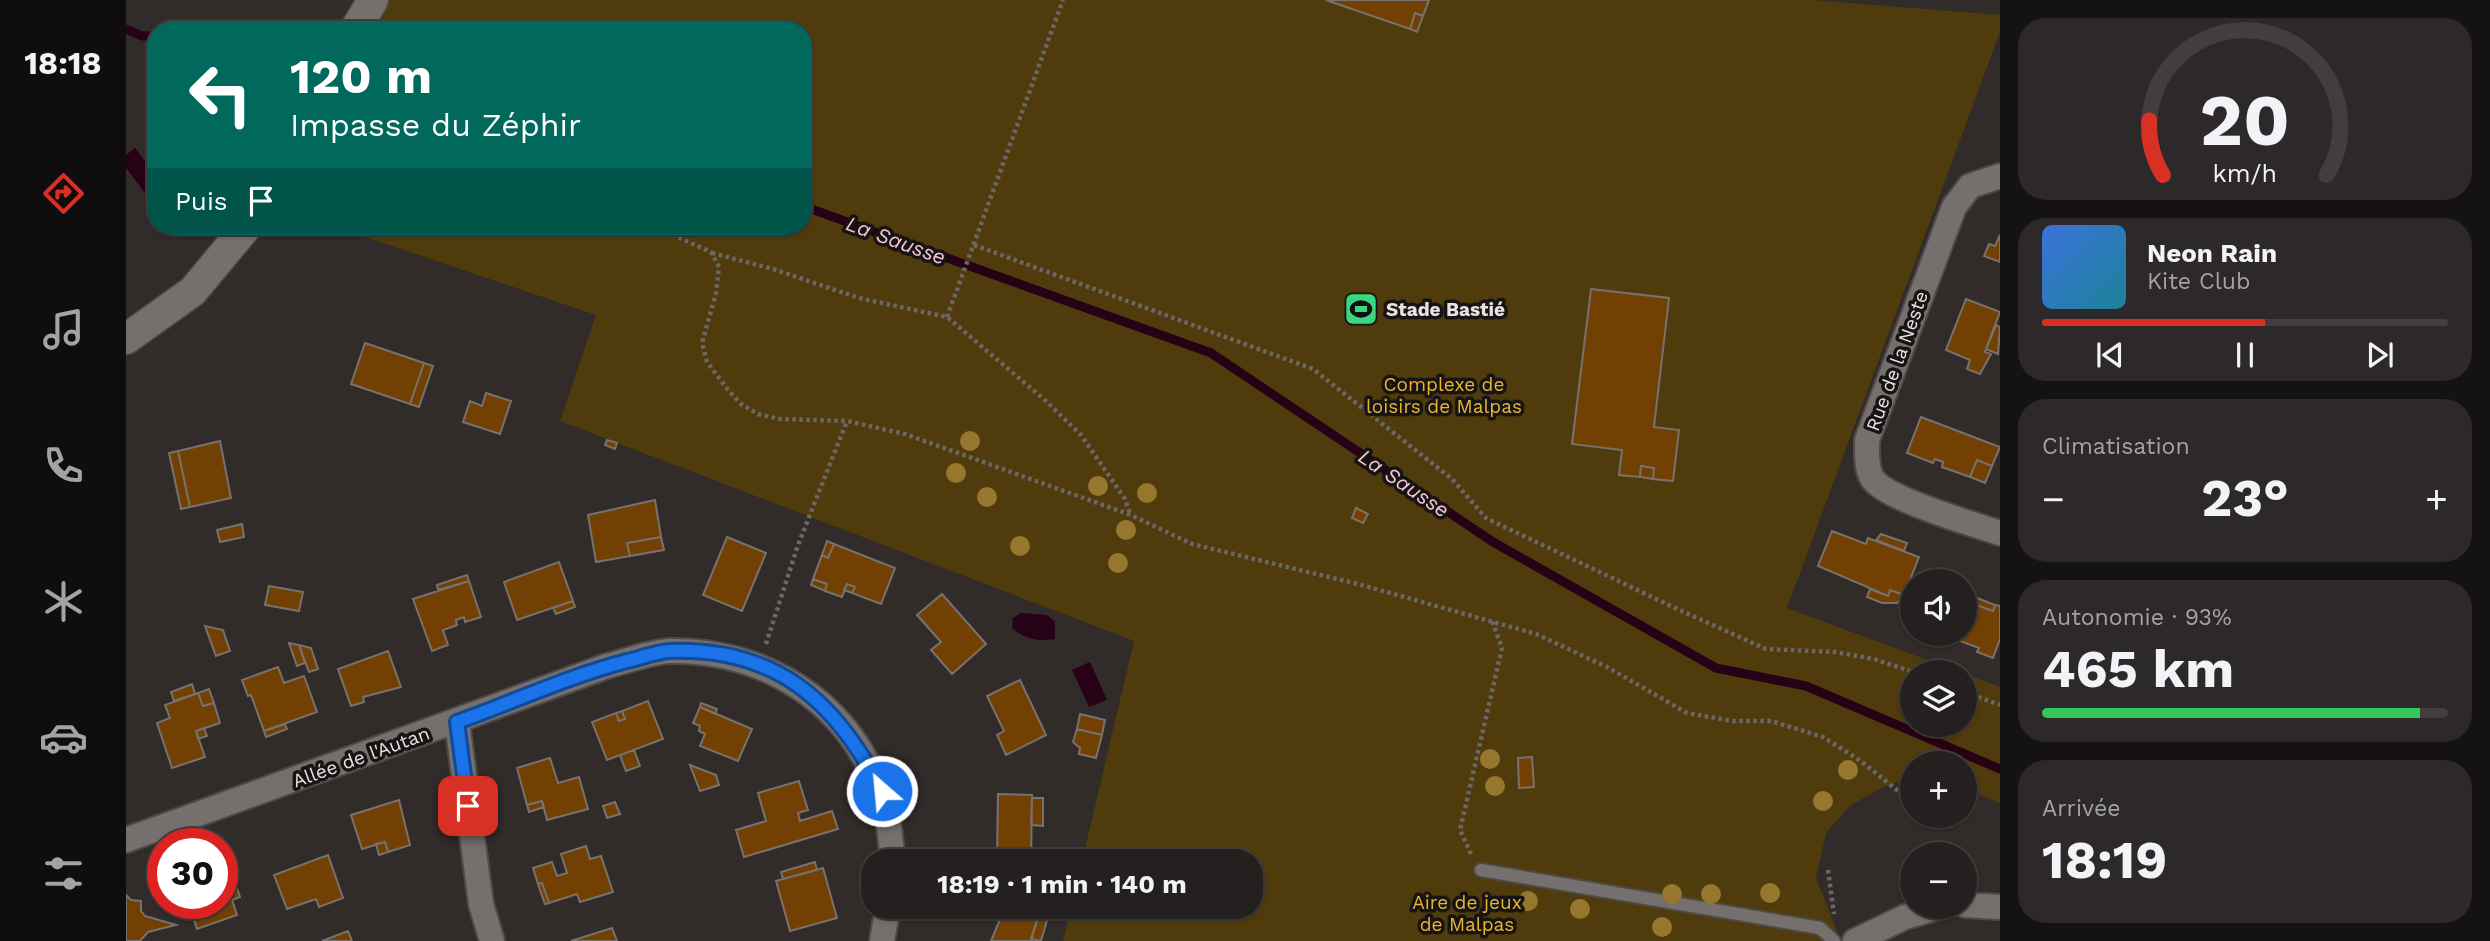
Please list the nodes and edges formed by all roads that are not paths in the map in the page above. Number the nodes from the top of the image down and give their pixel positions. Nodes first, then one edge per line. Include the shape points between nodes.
1 (373, 0) edge
2 (360, 21) edge
3 (2000, 176) edge
4 (239, 235) edge
5 (126, 339) edge
6 (2000, 534) edge
7 (457, 722) junction
8 (126, 840) edge
9 (891, 849) edge
10 (1481, 870) road end
11 (1977, 906) edge
12 (2000, 907) edge
13 (886, 919) edge
14 (1901, 919) edge
15 (1860, 938) edge
16 (492, 941) edge
17 (882, 941) edge
18 (1834, 941) edge

1 - 2 street
3 - 6 street, Rue de la Neste via 1970,186 1954,207 1867,440 1872,478 1890,494
4 - 5 street via 192,291
7 - 8 street, Allée de l'Autan
7 - 9 street, Allée de l'Autan via 607,666 667,651 712,654 759,665 791,680 846,728 882,791
7 - 16 street via 481,904
10 - 18 lane via 1819,928
11 - 12 street
13 - 17 street
14 - 15 street

